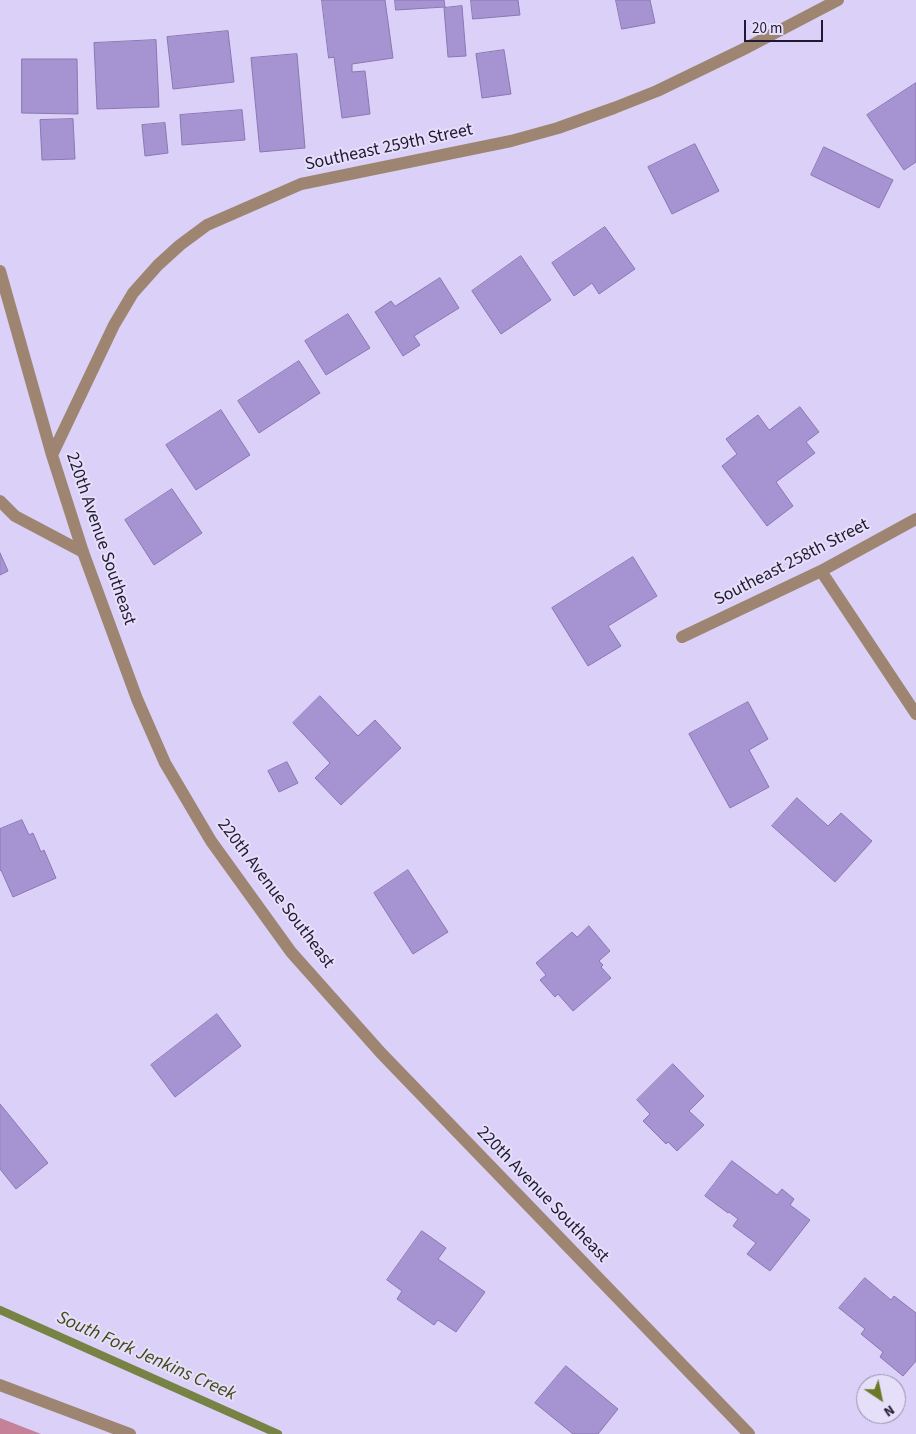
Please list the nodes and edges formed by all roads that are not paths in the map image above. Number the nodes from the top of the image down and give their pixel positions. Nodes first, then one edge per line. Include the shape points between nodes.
1 (838, 0) edge
2 (0, 271) edge
3 (52, 454) junction
4 (0, 500) edge
5 (916, 519) edge
6 (83, 552) junction
7 (820, 571) junction
8 (682, 637) dead end
9 (916, 714) edge
10 (0, 1385) edge
11 (130, 1434) edge
12 (749, 1434) edge

1 - 3 street, Southeast 259th Street via 657,90 558,128 301,184 206,225 158,265 133,293 114,325
2 - 3 street, 220th Avenue Southeast
3 - 6 street, 220th Avenue Southeast
4 - 6 street via 15,516
5 - 7 street, Southeast 258th Street
6 - 12 street, 220th Avenue Southeast via 137,699 165,763 211,842 291,952 381,1053
7 - 8 street, Southeast 258th Street
7 - 9 street
10 - 11 street

